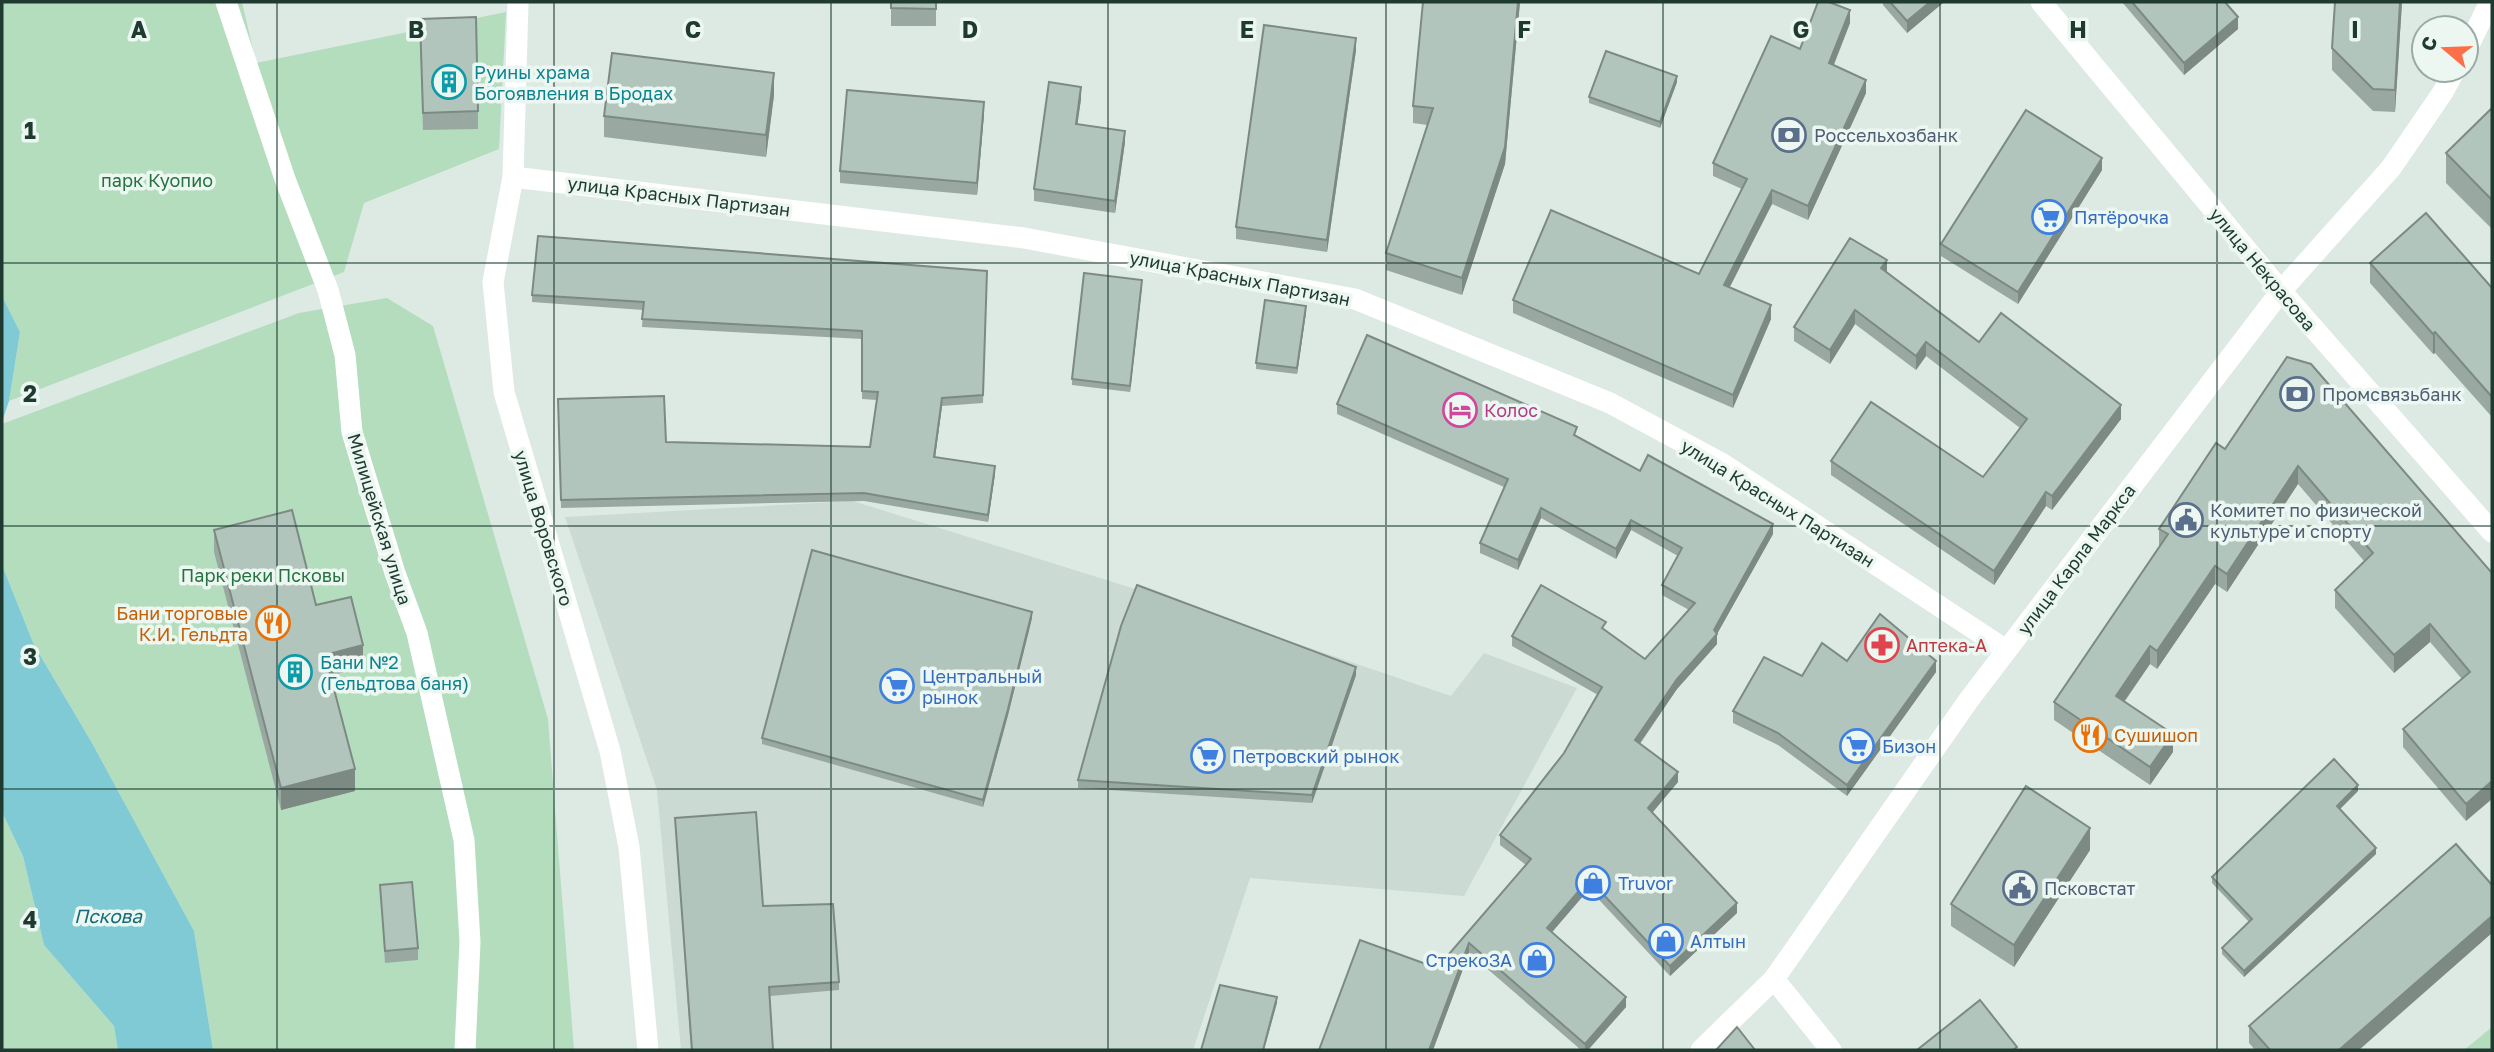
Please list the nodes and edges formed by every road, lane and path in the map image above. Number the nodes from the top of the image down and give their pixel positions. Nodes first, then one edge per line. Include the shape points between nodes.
1 (226, 2) edge
2 (518, 2) edge
3 (2040, 2) edge
4 (2490, 2) edge
5 (2480, 22) edge
6 (2447, 84) edge
7 (513, 177) junction
8 (2281, 291) junction
9 (2492, 532) edge
10 (2006, 650) junction
11 (1774, 979) junction
12 (465, 1050) edge
13 (648, 1050) edge
14 (1701, 1050) edge
15 (1831, 1050) edge

1 - 12 street, Милицейская улица via 327,290 345,355 352,432 416,633 464,840 470,942
2 - 7 street, улица Воровского
3 - 8 street, улица Некрасова
4 - 5 street
6 - 8 street, улица Карла Маркса via 2391,167
7 - 10 street, улица Красных Партизан via 1024,238 1355,299 1610,403 1667,433 1723,464
7 - 13 street, улица Воровского via 493,282 504,392 610,751 629,847
8 - 9 street, улица Некрасова
8 - 10 street, улица Карла Маркса
10 - 11 street, улица Карла Маркса
11 - 14 street, улица Карла Маркса
11 - 15 street

